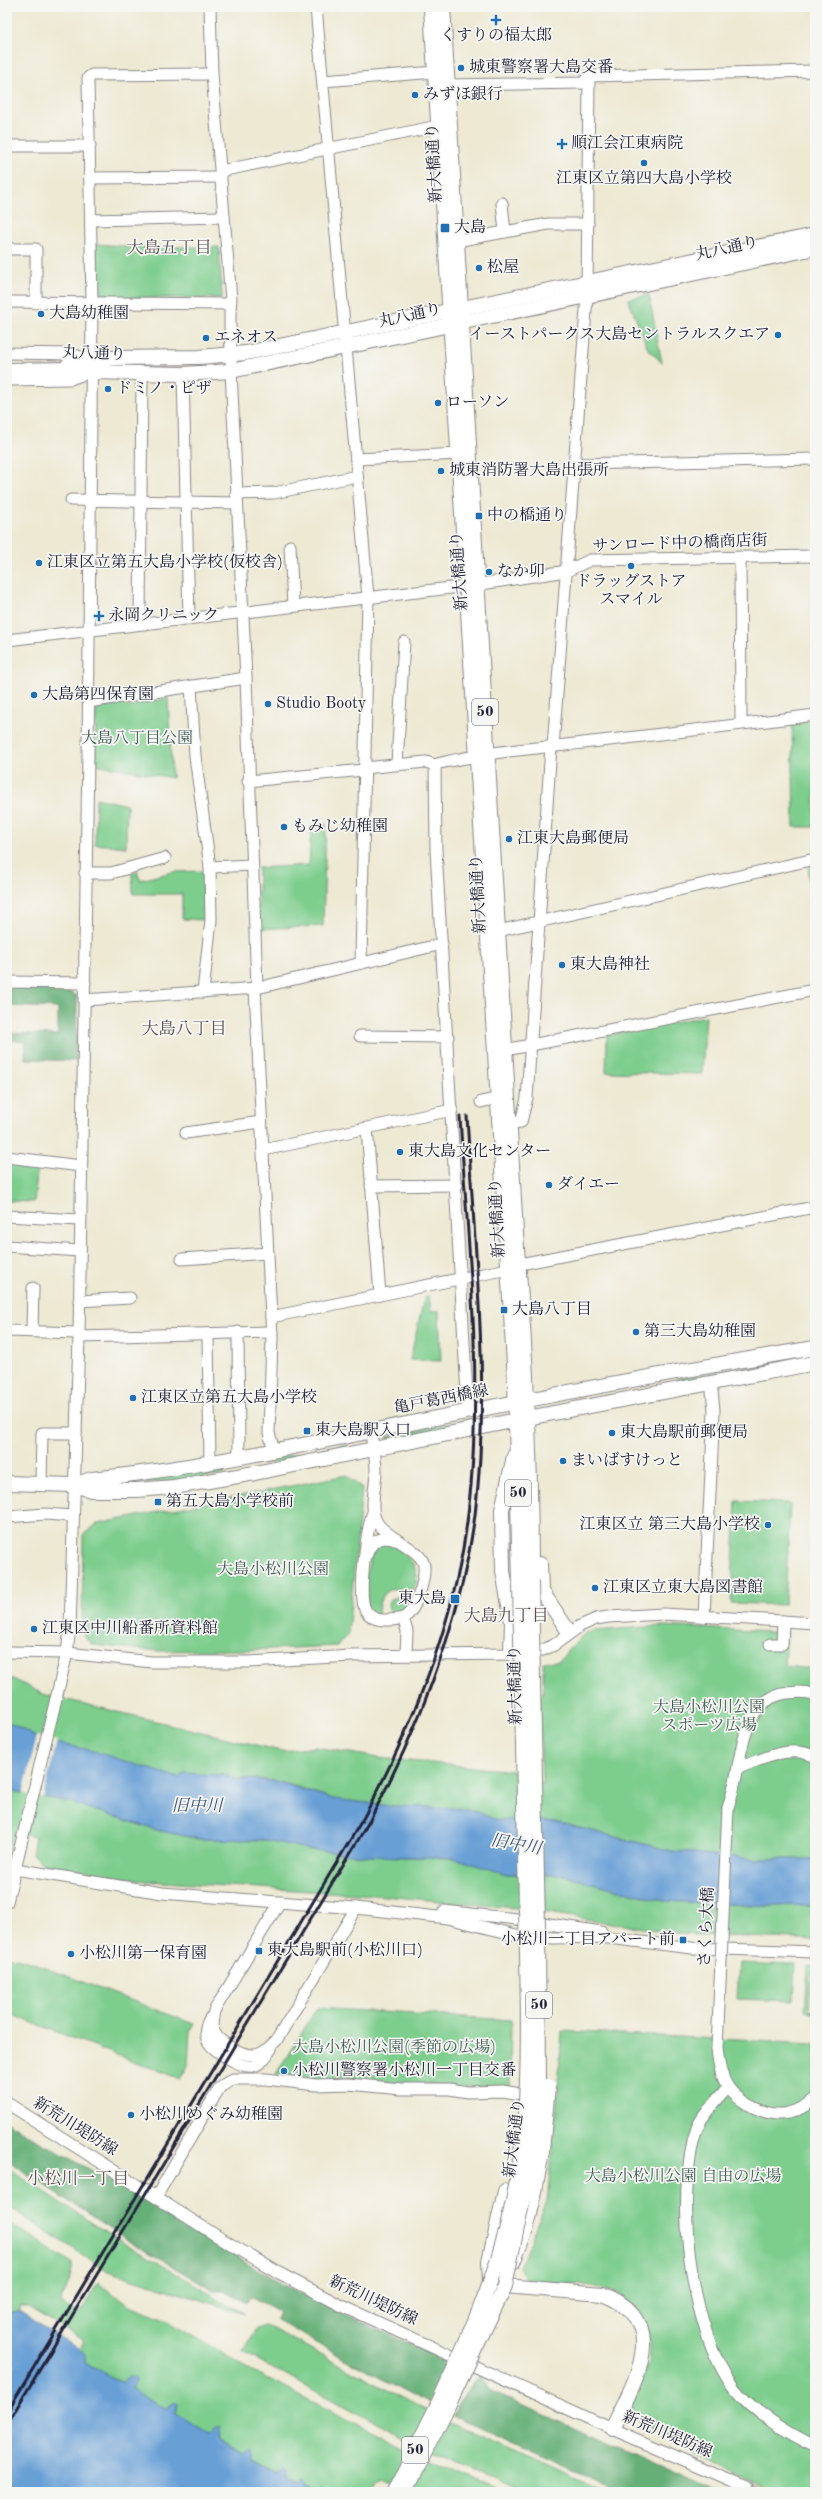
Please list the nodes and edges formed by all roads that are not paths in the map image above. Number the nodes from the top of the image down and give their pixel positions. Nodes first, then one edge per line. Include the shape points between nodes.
1 (210, 7) edge
2 (316, 7) edge
3 (431, 7) edge
4 (443, 7) edge
5 (435, 72) junction
6 (815, 72) edge
7 (212, 74) junction
8 (589, 76) junction
9 (323, 81) junction
10 (442, 85) junction
11 (438, 126) junction
12 (7, 146) edge
13 (90, 146) junction
14 (329, 148) junction
15 (221, 174) junction
16 (90, 178) junction
17 (502, 203) dead end
18 (224, 217) junction
19 (91, 220) junction
20 (588, 224) junction
21 (504, 232) junction
22 (815, 235) edge
23 (456, 241) junction
24 (815, 248) edge
25 (7, 249) edge
26 (588, 281) junction
27 (587, 297) junction
28 (7, 302) edge
29 (36, 303) junction
30 (92, 303) junction
31 (230, 304) junction
32 (455, 309) junction
33 (456, 324) junction
34 (345, 333) junction
35 (346, 347) junction
36 (7, 353) edge
37 (232, 354) junction
38 (7, 364) edge
39 (90, 366) junction
40 (74, 367) junction
41 (7, 370) edge
42 (231, 371) junction
43 (142, 373) junction
44 (183, 374) junction
45 (7, 380) edge
46 (460, 454) junction
47 (815, 458) edge
48 (356, 459) junction
49 (576, 464) junction
50 (356, 476) junction
51 (236, 499) junction
52 (70, 500) dead end
53 (90, 500) junction
54 (141, 502) junction
55 (186, 502) junction
56 (290, 546) dead end
57 (815, 556) edge
58 (740, 557) junction
59 (567, 571) junction
60 (473, 584) junction
61 (368, 597) junction
62 (293, 606) junction
63 (242, 613) junction
64 (189, 619) junction
65 (140, 624) junction
66 (89, 630) junction
67 (7, 640) edge
68 (404, 642) dead end
69 (246, 678) junction
70 (191, 686) junction
71 (88, 702) junction
72 (815, 715) edge
73 (742, 720) junction
74 (552, 747) junction
75 (482, 755) junction
76 (397, 764) junction
77 (435, 767) junction
78 (364, 769) junction
79 (248, 781) junction
80 (165, 858) dead end
81 (815, 859) edge
82 (252, 865) junction
83 (210, 868) junction
84 (85, 873) junction
85 (539, 922) junction
86 (498, 931) junction
87 (442, 944) junction
88 (360, 963) junction
89 (7, 982) edge
90 (85, 983) junction
91 (256, 988) junction
92 (815, 990) edge
93 (203, 992) junction
94 (84, 1000) junction
95 (360, 1036) dead end
96 (448, 1037) junction
97 (530, 1047) junction
98 (505, 1050) junction
99 (498, 1098) junction
100 (481, 1102) dead end
101 (452, 1110) junction
102 (261, 1122) junction
103 (510, 1123) junction
104 (367, 1128) junction
105 (186, 1133) dead end
106 (263, 1150) junction
107 (7, 1157) edge
108 (81, 1166) junction
109 (371, 1186) junction
110 (457, 1186) junction
111 (815, 1206) edge
112 (7, 1216) edge
113 (80, 1220) junction
114 (7, 1246) edge
115 (79, 1251) junction
116 (268, 1253) junction
117 (182, 1259) dead end
118 (513, 1267) junction
119 (462, 1278) junction
120 (33, 1288) dead end
121 (380, 1295) junction
122 (130, 1298) dead end
123 (79, 1301) junction
124 (271, 1317) junction
125 (7, 1331) edge
126 (32, 1331) junction
127 (238, 1332) junction
128 (272, 1332) junction
129 (208, 1334) junction
130 (79, 1335) junction
131 (815, 1348) edge
132 (815, 1363) edge
133 (711, 1382) junction
134 (522, 1402) junction
135 (468, 1412) junction
136 (523, 1419) junction
137 (370, 1431) junction
138 (76, 1433) junction
139 (517, 1445) junction
140 (373, 1448) junction
141 (274, 1450) junction
142 (531, 1454) junction
143 (236, 1458) junction
144 (210, 1463) junction
145 (254, 1474) junction
146 (223, 1479) junction
147 (7, 1483) edge
148 (41, 1484) junction
149 (73, 1485) junction
150 (374, 1512) junction
151 (72, 1516) junction
152 (7, 1517) edge
153 (400, 1542) junction
154 (366, 1559) junction
155 (526, 1582) junction
156 (704, 1617) junction
157 (403, 1618) junction
158 (783, 1621) junction
159 (815, 1623) edge
160 (569, 1632) junction
161 (770, 1644) dead end
162 (7, 1652) edge
163 (67, 1653) junction
164 (511, 1654) junction
165 (406, 1655) junction
166 (815, 1695) edge
167 (815, 1757) edge
168 (738, 1768) junction
169 (15, 1869) junction
170 (7, 1902) edge
171 (280, 1902) junction
172 (356, 1908) junction
173 (532, 1928) junction
174 (656, 1945) junction
175 (815, 1952) edge
176 (728, 2087) junction
177 (815, 2099) edge
178 (7, 2103) edge
179 (156, 2197) junction
180 (499, 2287) junction
181 (470, 2334) junction
182 (465, 2362) junction
183 (441, 2410) junction
184 (612, 2429) junction
185 (815, 2446) edge
186 (747, 2487) tunnel mouth
187 (394, 2492) edge
188 (405, 2492) edge

1 - 7 street
2 - 9 street
3 - 5 main road, 新大橋通り / 50
4 - 10 main road, 新大橋通り / 50
5 - 9 street
5 - 10 main road, 新大橋通り / 50
6 - 8 street
7 - 13 street via 92,75 88,78
7 - 15 street
8 - 10 street via 582,82
8 - 20 street
9 - 14 street
10 - 11 main road, 新大橋通り / 50
10 - 23 main road, 新大橋通り / 50
11 - 14 street
11 - 32 main road, 新大橋通り / 50
12 - 13 street
13 - 16 street
14 - 15 street
14 - 34 street
15 - 16 street
15 - 18 street
16 - 19 street
17 - 21 street
18 - 19 street
18 - 31 street
19 - 30 street
20 - 21 street via 548,224
20 - 26 street
21 - 23 street
22 - 26 main road, 丸八通り
23 - 32 main road, 新大橋通り / 50
24 - 27 main road, 丸八通り
25 - 29 street via 36,249
26 - 27 street
26 - 32 main road, 丸八通り
27 - 33 main road, 丸八通り
27 - 49 street
28 - 29 street
29 - 30 street
30 - 31 street
30 - 39 street
31 - 37 street
32 - 33 main road, 新大橋通り / 50
32 - 34 main road, 丸八通り
33 - 35 main road, 丸八通り
33 - 46 main road, 新大橋通り / 50
33 - 60 main road, 新大橋通り / 50
34 - 35 street
34 - 37 main road, 丸八通り
35 - 42 main road, 丸八通り
35 - 48 street
36 - 39 street via 71,354
37 - 39 main road, 丸八通り
37 - 42 street
38 - 40 main road, 丸八通り
39 - 40 main road, 丸八通り
39 - 43 main road, 丸八通り
39 - 45 street via 70,379
39 - 53 street
40 - 41 main road, 丸八通り
42 - 44 main road, 丸八通り
42 - 51 street
43 - 44 main road, 丸八通り
43 - 54 street
44 - 55 street
46 - 48 street
46 - 60 main road, 新大橋通り / 50
47 - 49 street
48 - 50 street
49 - 59 street
50 - 51 street
50 - 61 street
51 - 55 street
51 - 63 street
52 - 53 street
53 - 54 street
53 - 66 street
54 - 55 street
54 - 65 street
55 - 64 street
56 - 62 street
57 - 58 street, サンロード中の橋商店街
58 - 59 street, サンロード中の橋商店街 via 590,560
58 - 73 street
59 - 60 street, サンロード中の橋商店街
59 - 74 street
60 - 61 street, サンロード中の橋商店街
60 - 75 main road, 新大橋通り / 50
61 - 62 street, サンロード中の橋商店街
61 - 78 street
62 - 63 street, サンロード中の橋商店街
63 - 64 street, サンロード中の橋商店街
63 - 69 street
64 - 65 street, サンロード中の橋商店街
65 - 66 street, サンロード中の橋商店街
66 - 67 street, サンロード中の橋商店街
66 - 71 street
68 - 76 street
69 - 70 street
69 - 79 street
70 - 71 street
70 - 83 street via 195,756
71 - 84 street
72 - 73 street
73 - 74 street
74 - 75 street
74 - 85 street
75 - 77 street
75 - 86 main road, 新大橋通り / 50
75 - 99 main road, 新大橋通り / 50
76 - 77 street via 426,762
76 - 78 street
77 - 87 street
78 - 79 street
78 - 88 street
79 - 82 street
80 - 84 street via 111,873
81 - 85 street
82 - 83 street
82 - 91 street
83 - 93 street via 211,920
84 - 90 street
85 - 86 street
85 - 97 street
86 - 98 main road, 新大橋通り / 50
87 - 88 street
87 - 96 street
88 - 91 street
89 - 90 street
90 - 94 street
91 - 93 street
91 - 102 street
92 - 97 street
93 - 94 street
94 - 108 street
95 - 96 street
96 - 101 street
97 - 98 street
97 - 103 street via 527,1098 521,1122
98 - 103 main road, 新大橋通り / 50
99 - 100 street
99 - 118 main road, 新大橋通り / 50
101 - 104 street
101 - 110 street
102 - 105 street
102 - 106 street
103 - 118 main road, 新大橋通り / 50
104 - 106 street
104 - 109 street
106 - 116 street
107 - 108 street
108 - 113 street
109 - 110 street
109 - 121 street
110 - 119 street
111 - 118 street
112 - 113 street
113 - 115 street
114 - 115 street
115 - 123 street
116 - 117 street
116 - 124 street
118 - 119 street
118 - 134 main road, 新大橋通り / 50
119 - 121 street
119 - 135 street
120 - 126 street
121 - 124 street
122 - 123 street
123 - 130 street
124 - 128 street
125 - 126 street
126 - 130 street
127 - 128 street
127 - 129 street
127 - 143 street
128 - 141 street via 269,1433
129 - 130 street
129 - 144 street
130 - 138 street
131 - 134 main road, 亀戸葛西橋線
132 - 133 main road, 亀戸葛西橋線
133 - 136 main road, 亀戸葛西橋線
133 - 156 street via 714,1410
134 - 135 main road, 亀戸葛西橋線
134 - 136 main road, 新大橋通り / 50
135 - 137 main road, 亀戸葛西橋線
136 - 139 main road, 新大橋通り / 50
136 - 140 main road, 亀戸葛西橋線
136 - 142 main road, 新大橋通り / 50
137 - 140 street
137 - 141 main road, 亀戸葛西橋線
138 - 148 street via 42,1433
138 - 149 street
139 - 155 main road, 新大橋通り / 50
139 - 164 main road via 509,1470 502,1510 503,1572 512,1622
140 - 145 main road, 亀戸葛西橋線
140 - 150 street via 376,1472
141 - 143 main road, 亀戸葛西橋線
142 - 155 main road, 新大橋通り / 50
142 - 160 main road via 540,1496 541,1590
143 - 144 main road, 亀戸葛西橋線
143 - 145 main road via 242,1467
143 - 146 main road via 232,1472
144 - 149 main road, 亀戸葛西橋線 via 92,1479
145 - 146 main road, 亀戸葛西橋線
146 - 149 main road, 亀戸葛西橋線 via 137,1490 91,1490
147 - 148 main road, 亀戸葛西橋線
148 - 149 main road, 亀戸葛西橋線
149 - 151 street
150 - 153 street via 381,1528
150 - 154 street via 368,1530
151 - 152 street via 45,1514
151 - 163 street
153 - 154 street via 391,1538 376,1540 371,1544
153 - 157 street via 421,1558 424,1566 413,1607
154 - 157 street via 363,1596 367,1612 380,1620
155 - 173 main road, 新大橋通り / 50, bridge
156 - 158 street
156 - 160 street via 664,1614 608,1617 596,1619
157 - 165 street
158 - 159 street
158 - 161 street via 782,1644
160 - 164 street via 554,1645 543,1650
162 - 163 street
163 - 165 street via 152,1662 249,1662
163 - 169 street
164 - 165 street
166 - 168 street, さくら大橋 via 796,1692 780,1694 758,1709 746,1728
167 - 168 street via 796,1752 780,1753
168 - 176 street, さくら大橋, bridge via 728,1808 717,2048 718,2066
169 - 170 street
169 - 171 street via 133,1890
171 - 172 street
171 - 172 street via 214,2011 215,2034 244,2054 261,2054 276,2041
172 - 174 street via 419,1909 487,1915 581,1928
172 - 174 street via 447,1918 516,1935 600,1938
173 - 180 main road, 新大橋通り / 50, bridge via 539,2086 530,2164
173 - 180 main road, bridge via 519,2028 517,2109 505,2191 489,2261 489,2277
173 - 180 main road, bridge via 548,2028 546,2111 534,2197 526,2230
173 - 181 main road, 新大橋通り / 50, bridge via 528,2086 520,2163 508,2223 490,2284
174 - 175 street
176 - 177 street via 752,2107 771,2113 789,2113
176 - 185 street via 697,2126 690,2154 686,2231 708,2340 735,2388 760,2412
178 - 179 street, 新荒川堤防線
179 - 180 street via 220,2087 233,2079 468,2092 503,2091 520,2094 529,2100 530,2110 517,2200
179 - 182 street, 新荒川堤防線 via 279,2273 340,2305
180 - 181 main road, bridge via 492,2292 480,2320
180 - 182 main road
180 - 183 main road, 新大橋通り / 50, bridge
180 - 184 main road via 602,2294 630,2310 643,2339 642,2360
181 - 183 main road, 新大橋通り / 50, bridge
182 - 184 street, 新荒川堤防線
183 - 187 main road, 50
183 - 188 main road, 50
184 - 186 street, 新荒川堤防線

